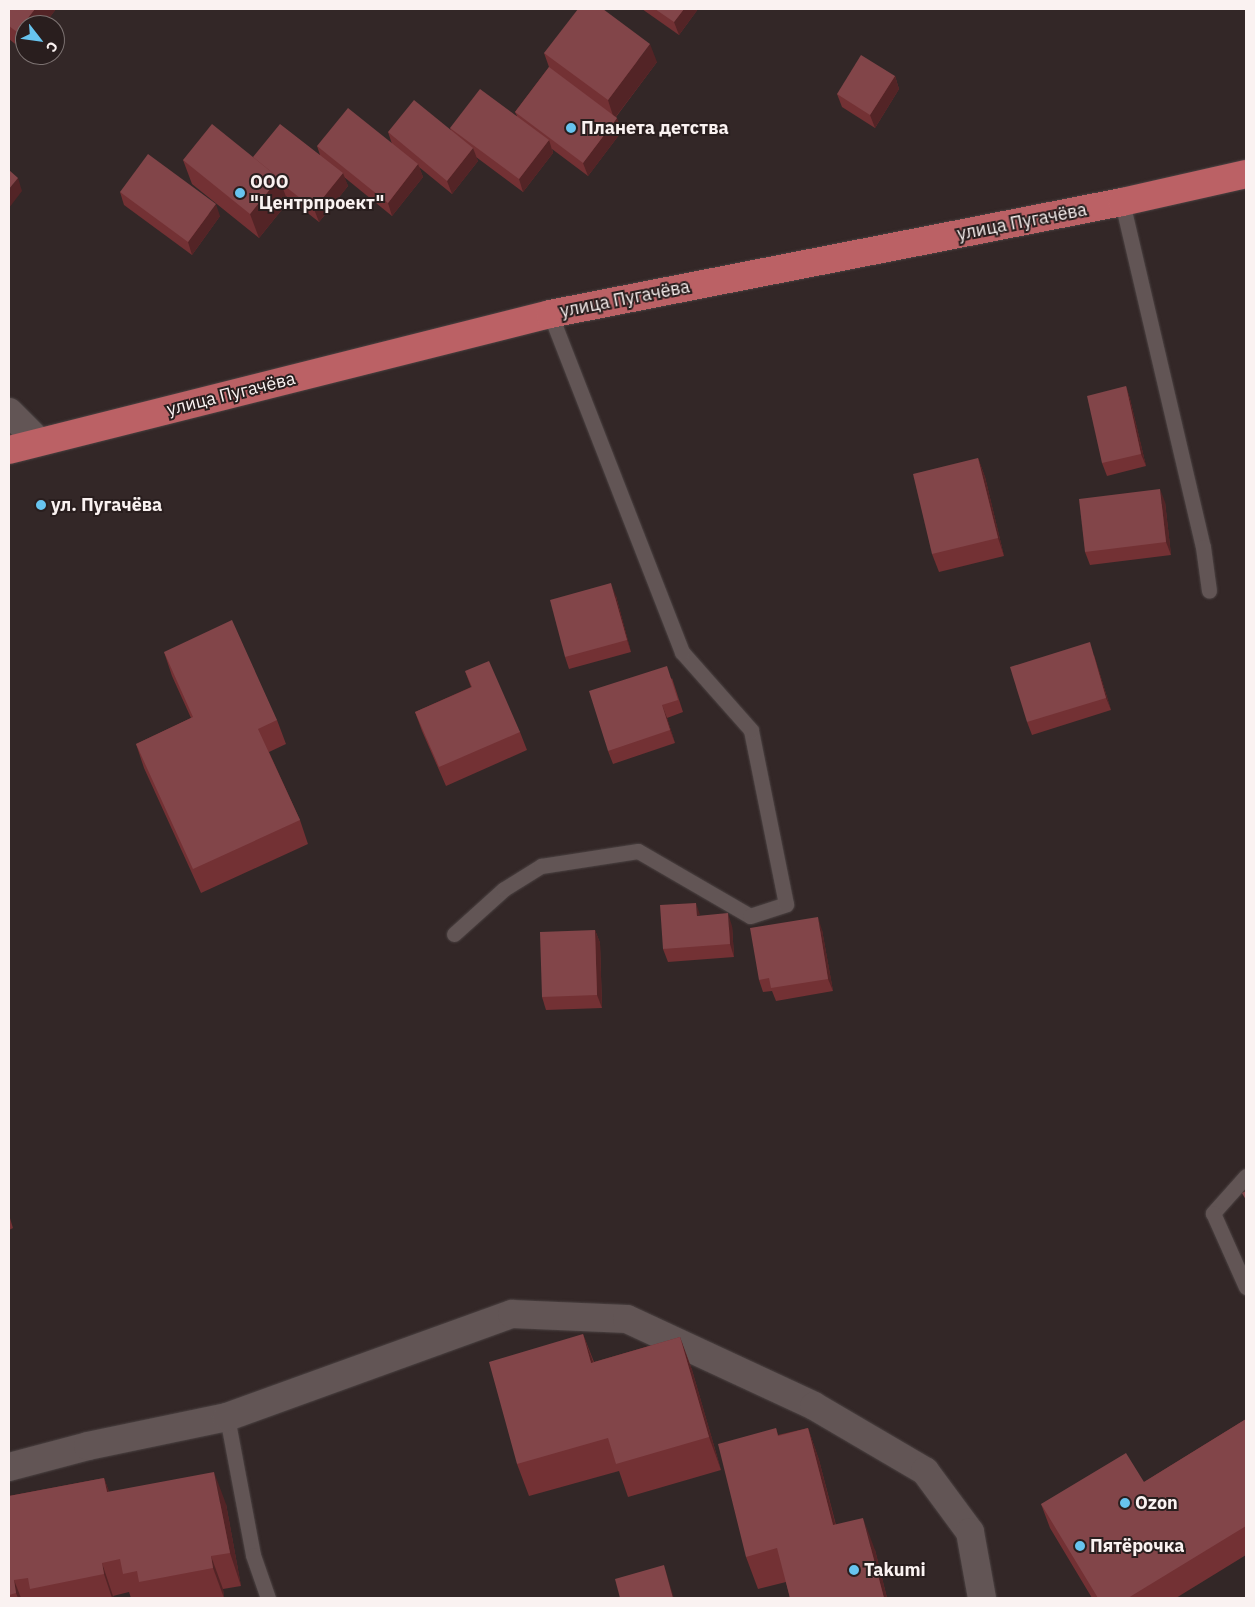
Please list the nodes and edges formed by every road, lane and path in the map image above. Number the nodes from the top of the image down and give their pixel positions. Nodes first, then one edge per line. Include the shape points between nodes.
1 (1246, 174) edge
2 (1122, 202) junction
3 (550, 314) junction
4 (9, 412) edge
5 (38, 441) junction
6 (9, 450) edge
7 (1209, 591) dead end
8 (454, 934) dead end
9 (1246, 1176) edge
10 (1246, 1287) edge
11 (228, 1417) junction
12 (9, 1467) edge
13 (268, 1598) edge
14 (982, 1598) edge

1 - 2 main road, улица Пугачёва
2 - 3 main road, улица Пугачёва
2 - 7 lane via 1203,547
3 - 5 main road, улица Пугачёва
3 - 8 lane via 682,652 751,730 786,904 750,916 638,851 541,866 504,888
4 - 5 street
5 - 6 main road, улица Пугачёва
9 - 10 lane via 1213,1213
11 - 12 street via 88,1446
11 - 13 lane via 253,1555
11 - 14 street via 512,1314 627,1318 814,1406 925,1471 970,1532

